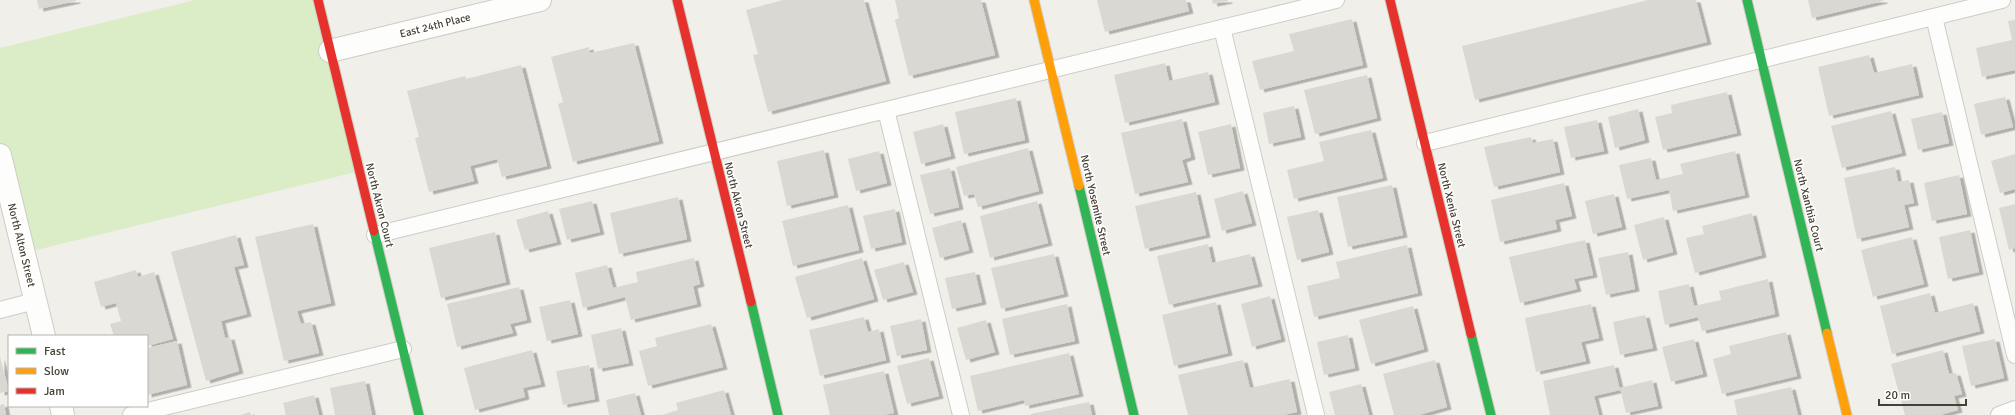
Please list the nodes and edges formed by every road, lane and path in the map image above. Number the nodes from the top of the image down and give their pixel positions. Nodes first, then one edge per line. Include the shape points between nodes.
1 (318, 0) edge
2 (540, 0) edge
3 (677, 0) edge
4 (1034, 0) edge
5 (1336, 0) edge
6 (1390, 0) edge
7 (1747, 0) edge
8 (2002, 0) edge
9 (1934, 17) junction
10 (1222, 28) junction
11 (330, 51) junction
12 (1761, 60) junction
13 (1051, 70) junction
14 (886, 110) junction
15 (1424, 143) junction
16 (714, 152) junction
17 (0, 155) edge
18 (375, 235) junction
19 (36, 301) junction
20 (0, 310) edge
21 (44, 335) edge
22 (403, 349) junction
23 (2015, 355) edge
24 (2015, 409) edge
25 (130, 415) edge
26 (419, 415) edge
27 (778, 415) edge
28 (961, 415) edge
29 (1134, 415) edge
30 (1316, 415) edge
31 (1491, 415) edge
32 (1847, 415) edge
33 (1999, 415) edge

1 - 11 street, North Akron Court
2 - 11 street, East 24th Place
3 - 16 street, North Akron Street
4 - 13 street, North Yosemite Street
5 - 10 lane
6 - 15 street, North Xenia Street
7 - 12 street, North Xanthia Court
8 - 9 lane
9 - 12 lane
9 - 23 lane
10 - 13 lane
10 - 30 lane
11 - 18 street, North Akron Court
12 - 15 lane
12 - 32 street, North Xanthia Court
13 - 14 lane
13 - 29 street, North Yosemite Street
14 - 16 lane
14 - 28 lane
15 - 31 street, North Xenia Street
16 - 18 lane
16 - 27 street, North Akron Street
17 - 19 street, North Alton Street
18 - 22 street, North Akron Court
19 - 20 lane
19 - 21 street, North Alton Street
22 - 25 lane
22 - 26 street, North Akron Court
24 - 33 lane

